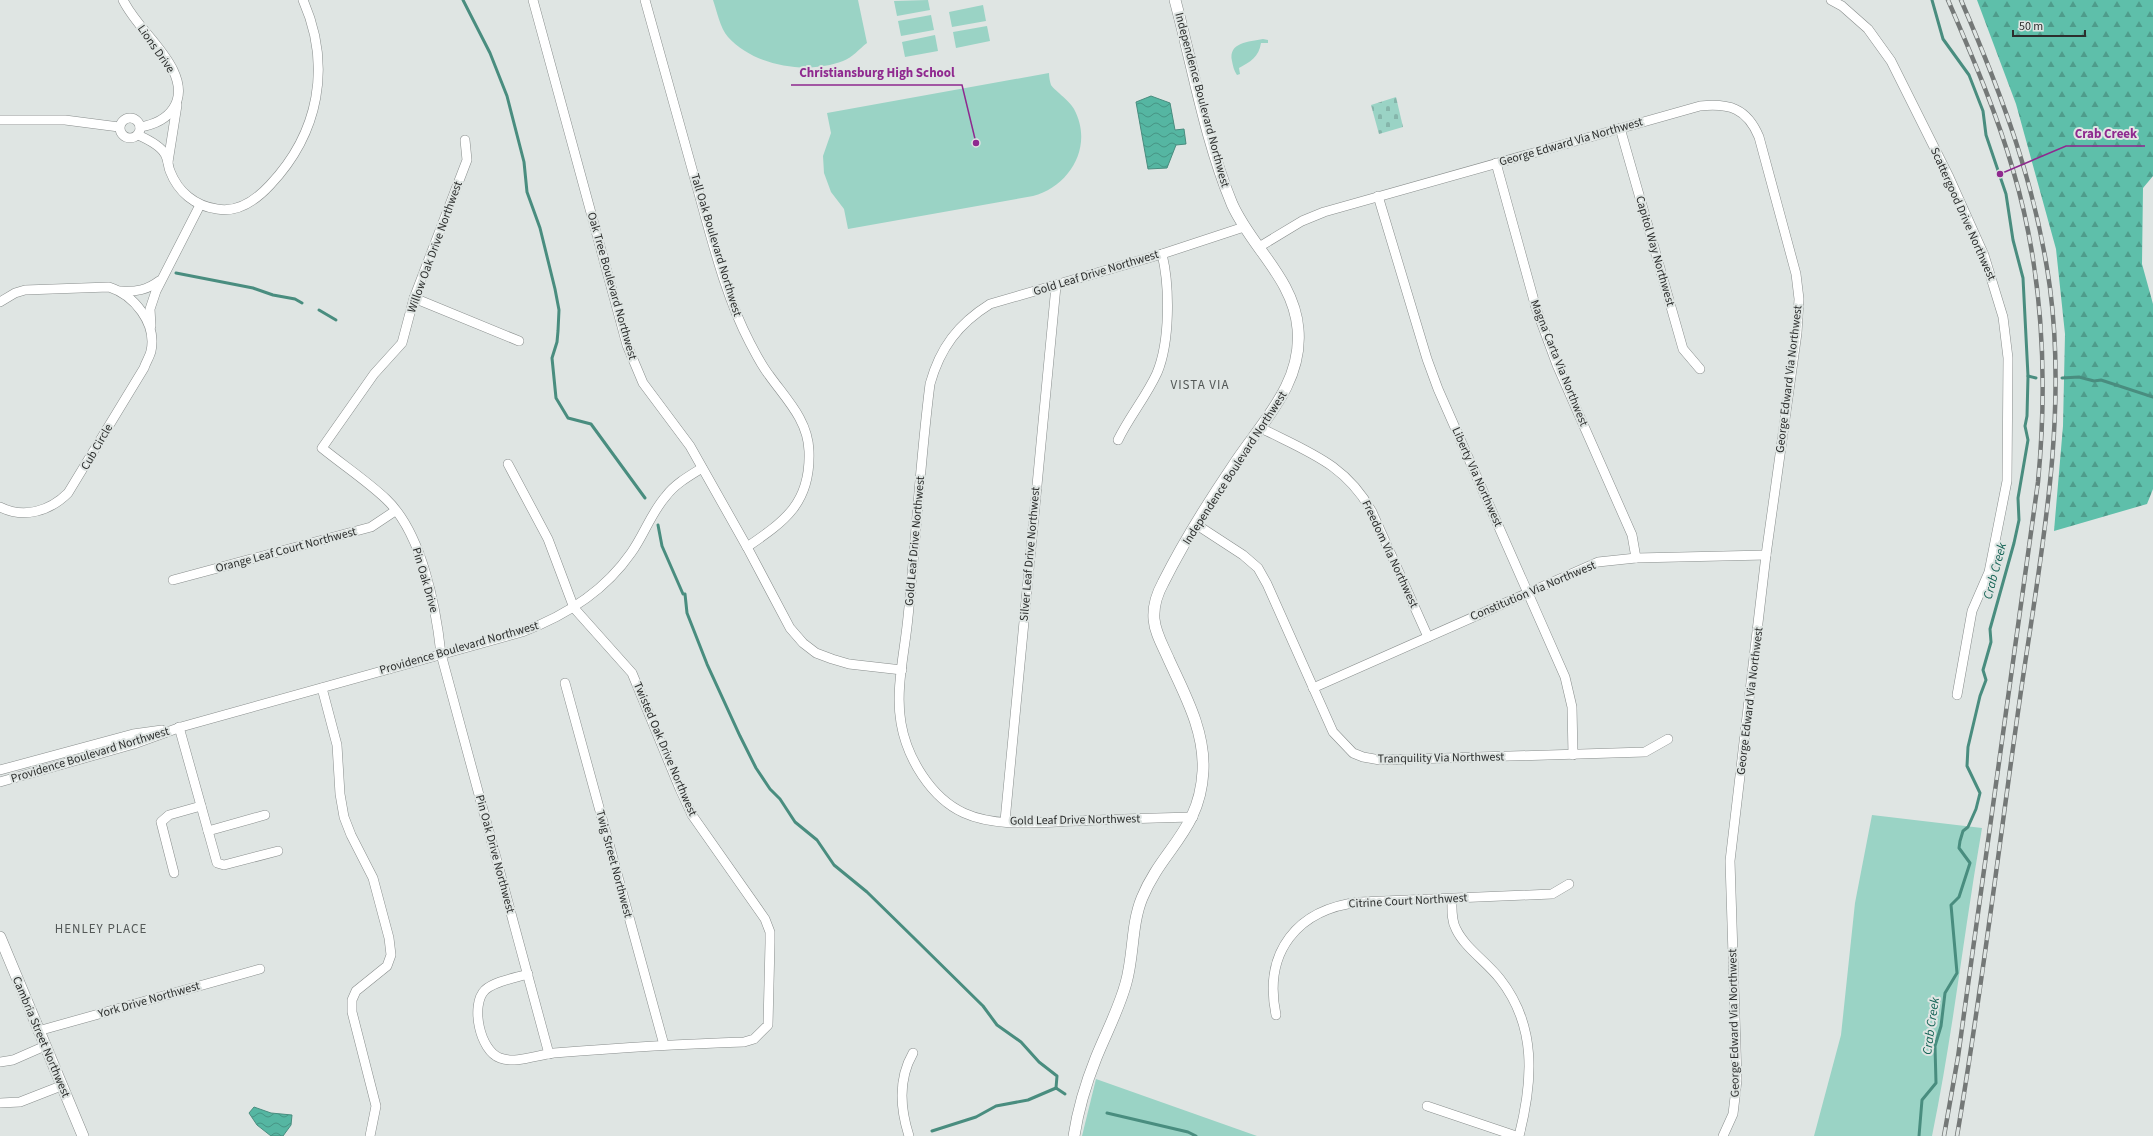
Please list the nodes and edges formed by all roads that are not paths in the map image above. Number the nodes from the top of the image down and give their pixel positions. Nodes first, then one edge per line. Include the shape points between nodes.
1 (123, 0) edge
2 (303, 0) edge
3 (533, 0) edge
4 (645, 0) edge
5 (1175, 0) edge
6 (1832, 0) edge
7 (178, 102) junction
8 (0, 120) edge
9 (119, 127) junction
10 (1620, 128) junction
11 (139, 131) junction
12 (465, 140) dead end
13 (1496, 163) junction
14 (168, 165) junction
15 (1378, 196) junction
16 (200, 205) junction
17 (1244, 227) junction
18 (1259, 248) junction
19 (1162, 254) junction
20 (161, 280) junction
21 (1056, 286) junction
22 (122, 291) junction
23 (414, 298) junction
24 (0, 302) edge
25 (151, 331) junction
26 (519, 341) dead end
27 (1700, 369) dead end
28 (1261, 428) junction
29 (1118, 440) dead end
30 (322, 448) joint
31 (508, 464) dead end
32 (702, 468) junction
33 (0, 507) edge
34 (396, 511) junction
35 (1197, 525) junction
36 (747, 547) junction
37 (1766, 555) junction
38 (1636, 558) junction
39 (173, 580) dead end
40 (1528, 593) junction
41 (574, 608) junction
42 (1428, 637) junction
43 (441, 654) junction
44 (902, 670) junction
45 (565, 682) dead end
46 (322, 688) junction
47 (1313, 688) junction
48 (1957, 694) dead end
49 (179, 727) junction
50 (1668, 739) dead end
51 (1573, 754) junction
52 (0, 770) edge
53 (0, 782) edge
54 (201, 806) junction
55 (265, 815) dead end
56 (1193, 817) junction
57 (1005, 821) junction
58 (208, 831) junction
59 (278, 851) dead end
60 (174, 873) dead end
61 (1568, 884) dead end
62 (1452, 899) junction
63 (0, 937) edge
64 (260, 969) dead end
65 (528, 974) junction
66 (1276, 1015) dead end
67 (38, 1031) junction
68 (664, 1045) junction
69 (45, 1046) junction
70 (913, 1053) dead end
71 (549, 1054) junction
72 (0, 1062) edge
73 (61, 1086) junction
74 (0, 1103) edge
75 (1427, 1106) dead end
76 (83, 1136) edge
77 (370, 1136) edge
78 (909, 1136) edge
79 (1074, 1136) edge
80 (1516, 1136) edge
81 (1519, 1136) edge
82 (1723, 1136) edge

1 - 7 street, Lions Drive via 173,71
2 - 16 street via 315,37 318,72 315,106 300,146 283,172 250,202 225,210
3 - 32 street, Oak Tree Boulevard Northwest via 634,365 652,398 690,446
4 - 36 street, Tall Oak Boulevard Northwest via 710,231 736,311 762,365 791,404 801,420 807,437 809,463 802,496 788,516
5 - 17 street, Independence Boulevard Northwest via 1217,160
6 - 48 street, Scattergood Drive Northwest via 1868,29 1891,61 1949,177 1984,255 2003,317 2008,358 2007,481 1989,572 1972,611
7 - 11 street via 170,114 159,123
7 - 14 street, Lions Drive
8 - 9 street via 65,120
9 - 11 street via 123,136 130,138
9 - 11 street via 121,122 127,119 134,120
10 - 13 street, George Edward Via Northwest
10 - 27 street, Capitol Way Northwest via 1683,349
10 - 37 street, George Edward Via Northwest via 1716,104 1743,113 1753,122 1759,137 1790,245 1799,299 1797,333
11 - 14 street via 165,154
12 - 23 street, Willow Oak Drive Northwest via 467,160
13 - 15 street, George Edward Via Northwest
13 - 38 street, Magna Carta Via Northwest via 1536,308 1557,364 1632,535
14 - 16 street via 179,188
15 - 18 street, George Edward Via Northwest via 1302,221
15 - 40 street, Liberty Via Northwest via 1426,359
16 - 20 street, Cub Circle
17 - 18 street, Independence Boulevard Northwest
17 - 19 street, Gold Leaf Drive Northwest
18 - 28 street, Independence Boulevard Northwest via 1282,280 1297,315 1299,331 1291,378
19 - 21 street, Gold Leaf Drive Northwest
19 - 29 street via 1167,288 1164,348 1157,372
20 - 22 street via 140,291
20 - 25 street, Cub Circle via 150,309
21 - 44 street, Gold Leaf Drive Northwest via 990,304 974,314 948,342 936,363 927,407
21 - 57 street, Silver Leaf Drive Northwest
22 - 24 street via 100,286 36,288 15,293
22 - 25 street, Cub Circle via 138,307
23 - 26 street
23 - 30 street, Willow Oak Drive Northwest via 402,343 374,374
25 - 33 street, Cub Circle via 151,351 144,368 68,494 54,505 33,512 11,512
28 - 35 street, Independence Boulevard Northwest via 1234,464
28 - 42 street, Freedom Via Northwest via 1328,463 1346,475 1362,493
30 - 34 street, Pin Oak Drive via 387,500
31 - 41 street via 548,539
32 - 36 street, Oak Tree Boulevard Northwest
32 - 41 street, Providence Boulevard Northwest via 666,495 621,566
34 - 39 street, Orange Leaf Court Northwest via 371,527
34 - 43 street, Pin Oak Drive via 420,555 435,615
35 - 47 street, Tranquility Via Northwest via 1258,568
35 - 56 street, Independence Boulevard Northwest via 1162,584 1155,601 1154,618 1157,633 1194,715 1202,746 1201,792
36 - 44 street, Oak Tree Boulevard Northwest via 790,628 803,643 816,652 848,664
37 - 38 street, Constitution Via Northwest
37 - 82 street, George Edward Via Northwest via 1730,861 1737,1080 1733,1114
38 - 40 street, Constitution Via Northwest via 1598,562
40 - 42 street, Constitution Via Northwest
40 - 51 street, Liberty Via Northwest via 1570,692
41 - 43 street, Providence Boulevard Northwest via 528,630
41 - 68 street, Twisted Oak Drive Northwest via 632,673 686,803 700,827 758,907 770,932 770,1011 768,1025 763,1031 754,1039 744,1042
42 - 47 street, Constitution Via Northwest
43 - 46 street, Providence Boulevard Northwest
43 - 65 street, Pin Oak Drive Northwest
44 - 57 street, Gold Leaf Drive Northwest via 899,694 900,722 906,747 918,768 944,799 963,813 984,820
45 - 68 street, Twig Street Northwest
46 - 49 street, Providence Boulevard Northwest
46 - 77 street via 337,745 344,816 373,878 390,938 390,955 386,966 356,992 352,1000 352,1012 376,1106
47 - 51 street, Tranquility Via Northwest via 1333,732 1352,753 1363,757 1380,760
49 - 52 street, Providence Boulevard Northwest via 133,734
49 - 53 street, Providence Boulevard Northwest via 134,744
49 - 54 street
50 - 51 street, Tranquility Via Northwest via 1645,752
54 - 58 street
54 - 60 street via 169,815 161,822
55 - 58 street
56 - 57 street, Gold Leaf Drive Northwest
56 - 79 street, Independence Boulevard Northwest via 1142,898 1137,914 1127,979 1095,1061
58 - 59 street via 214,860 220,865
61 - 62 street, Citrine Court Northwest via 1552,894
62 - 66 street, Citrine Court Northwest via 1342,904 1312,917 1286,940 1278,956 1273,974 1272,995
62 - 81 street via 1455,929 1501,980 1522,1021 1530,1064 1526,1107
63 - 67 street, Cambria Street Northwest
64 - 67 street, York Drive Northwest
65 - 71 street, Pin Oak Drive Northwest
65 - 71 street, Twisted Oak Drive Northwest via 490,987 480,997 477,1012 486,1047 492,1054 508,1060
67 - 69 street, Cambria Street Northwest
68 - 71 street, Twisted Oak Drive Northwest
69 - 72 street via 13,1060
69 - 73 street, Cambria Street Northwest
70 - 78 street via 906,1066 903,1081 904,1114
73 - 74 street via 20,1102
73 - 76 street, Cambria Street Northwest
75 - 80 street

